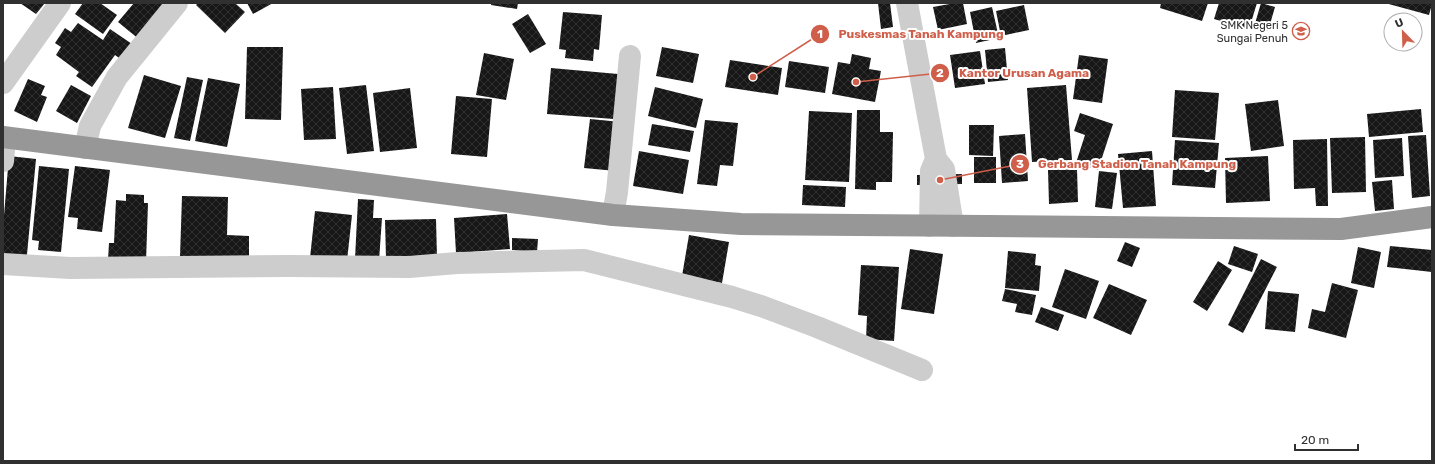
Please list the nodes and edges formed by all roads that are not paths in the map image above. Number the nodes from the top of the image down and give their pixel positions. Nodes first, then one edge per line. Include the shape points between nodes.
1 (60, 3) edge
2 (177, 3) edge
3 (907, 3) edge
4 (630, 56) dead end
5 (3, 83) edge
6 (4, 138) edge
7 (85, 148) junction
8 (936, 159) junction
9 (3, 161) edge
10 (613, 215) junction
11 (1432, 217) edge
12 (930, 226) junction
13 (953, 226) junction
14 (3, 264) edge
15 (922, 370) dead end

1 - 5 street
2 - 7 street via 117,77 90,126
3 - 8 street
4 - 10 street via 618,192
6 - 7 highway
6 - 9 street
7 - 10 highway
8 - 12 street via 931,171
8 - 13 street via 944,170
10 - 12 highway via 741,224
11 - 13 highway via 1341,229
12 - 13 highway
14 - 15 street via 70,268 409,267 457,263 584,260 754,304

